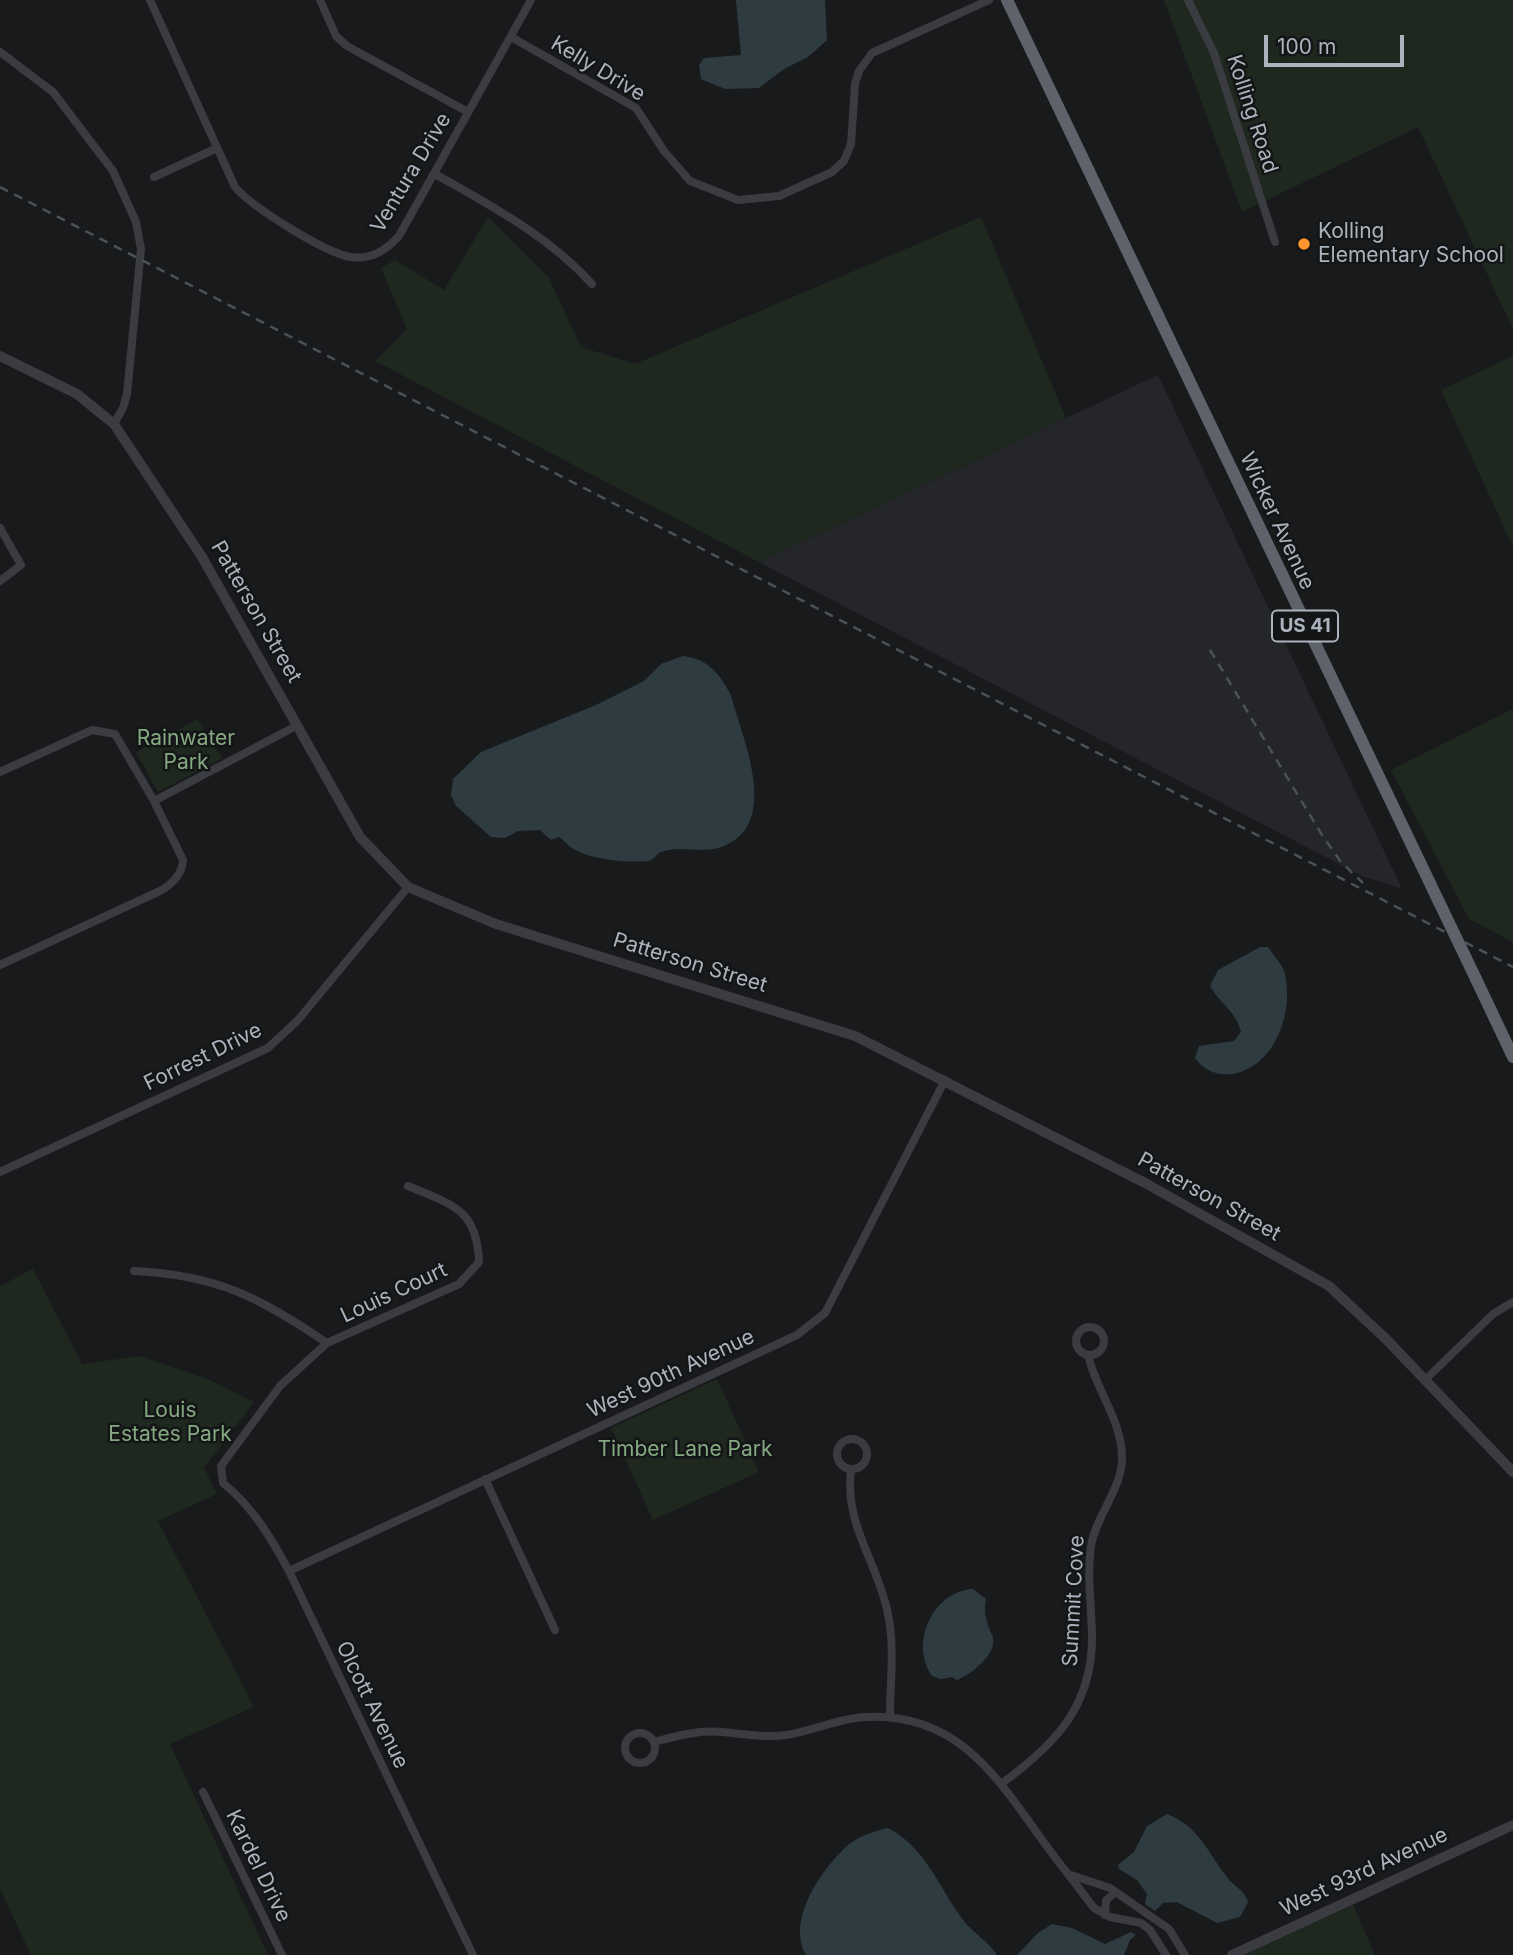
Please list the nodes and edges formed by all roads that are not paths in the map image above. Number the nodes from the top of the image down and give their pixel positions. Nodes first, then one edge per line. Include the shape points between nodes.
1 (150, 0) edge
2 (320, 0) edge
3 (531, 0) edge
4 (989, 0) edge
5 (1007, 0) edge
6 (1188, 0) edge
7 (511, 37) junction
8 (0, 52) edge
9 (468, 111) junction
10 (217, 148) junction
11 (435, 174) junction
12 (154, 177) dead end
13 (1275, 242) dead end
14 (592, 284) dead end
15 (0, 356) edge
16 (114, 424) junction
17 (0, 528) edge
18 (0, 580) edge
19 (298, 724) junction
20 (0, 772) edge
21 (154, 801) junction
22 (408, 887) junction
23 (0, 965) edge
24 (1513, 1057) edge
25 (945, 1080) junction
26 (0, 1172) edge
27 (408, 1186) dead end
28 (134, 1271) dead end
29 (1513, 1302) edge
30 (327, 1343) junction
31 (1088, 1355) dead end
32 (1425, 1380) junction
33 (851, 1469) dead end
34 (1513, 1472) edge
35 (485, 1479) junction
36 (289, 1571) junction
37 (555, 1630) dead end
38 (890, 1716) junction
39 (654, 1742) dead end
40 (1001, 1784) junction
41 (203, 1792) dead end
42 (1513, 1825) edge
43 (1068, 1874) junction
44 (1116, 1892) junction
45 (1105, 1915) junction
46 (1144, 1920) junction
47 (282, 1955) edge
48 (472, 1955) edge
49 (1166, 1955) edge
50 (1185, 1955) edge
51 (1231, 1955) edge

1 - 10 street, Ventura Drive
2 - 9 street via 336,36 347,46
3 - 7 street, Ventura Drive
4 - 7 street, Kelly Drive via 872,53 855,84 851,144 844,161 832,172 779,196 738,200 690,181 636,108
5 - 24 highway, Wicker Avenue / US 41, bridge
6 - 13 street, Kolling Road via 1214,53
7 - 9 street, Ventura Drive
8 - 16 street via 53,92 113,171 136,222 141,249 127,394
9 - 11 street, Ventura Drive
10 - 11 street, Ventura Drive via 246,200 351,257 366,257 390,246
10 - 12 street
11 - 14 street via 516,220
15 - 16 street, Patterson Street via 77,394
16 - 19 street, Patterson Street via 202,556
17 - 18 street via 22,565
19 - 21 street
19 - 22 street, Patterson Street via 360,837
20 - 21 street via 92,730 104,730 121,741
21 - 23 street via 183,860 176,878 162,890
22 - 25 street, Patterson Street via 496,924 855,1036
22 - 26 street, Forrest Drive via 298,1020 268,1048
25 - 32 street, Patterson Street via 1147,1184 1329,1286
25 - 35 street, West 90th Avenue via 825,1313 797,1335
27 - 30 street, Louis Court via 471,1219 478,1237 479,1262 459,1284
28 - 30 street via 215,1282 278,1310
29 - 32 street via 1493,1314
30 - 36 street, Olcott Avenue via 280,1386 221,1466 223,1483 266,1529
31 - 40 street, Summit Cove via 1116,1423 1122,1458 1091,1549 1091,1660 1077,1707 1063,1729 1047,1748
32 - 34 street, Patterson Street
33 - 38 street via 856,1530 888,1612 894,1667
35 - 36 street, West 90th Avenue
35 - 37 street
36 - 48 street, Olcott Avenue
38 - 39 street via 837,1720 786,1735 708,1732
38 - 40 street via 960,1742
40 - 43 street
41 - 47 street, Kardel Drive
42 - 51 street, West 93rd Avenue
43 - 44 street
43 - 45 street via 1088,1903
44 - 45 street via 1106,1900
44 - 46 street
45 - 46 street
46 - 49 street
46 - 50 street via 1169,1929

